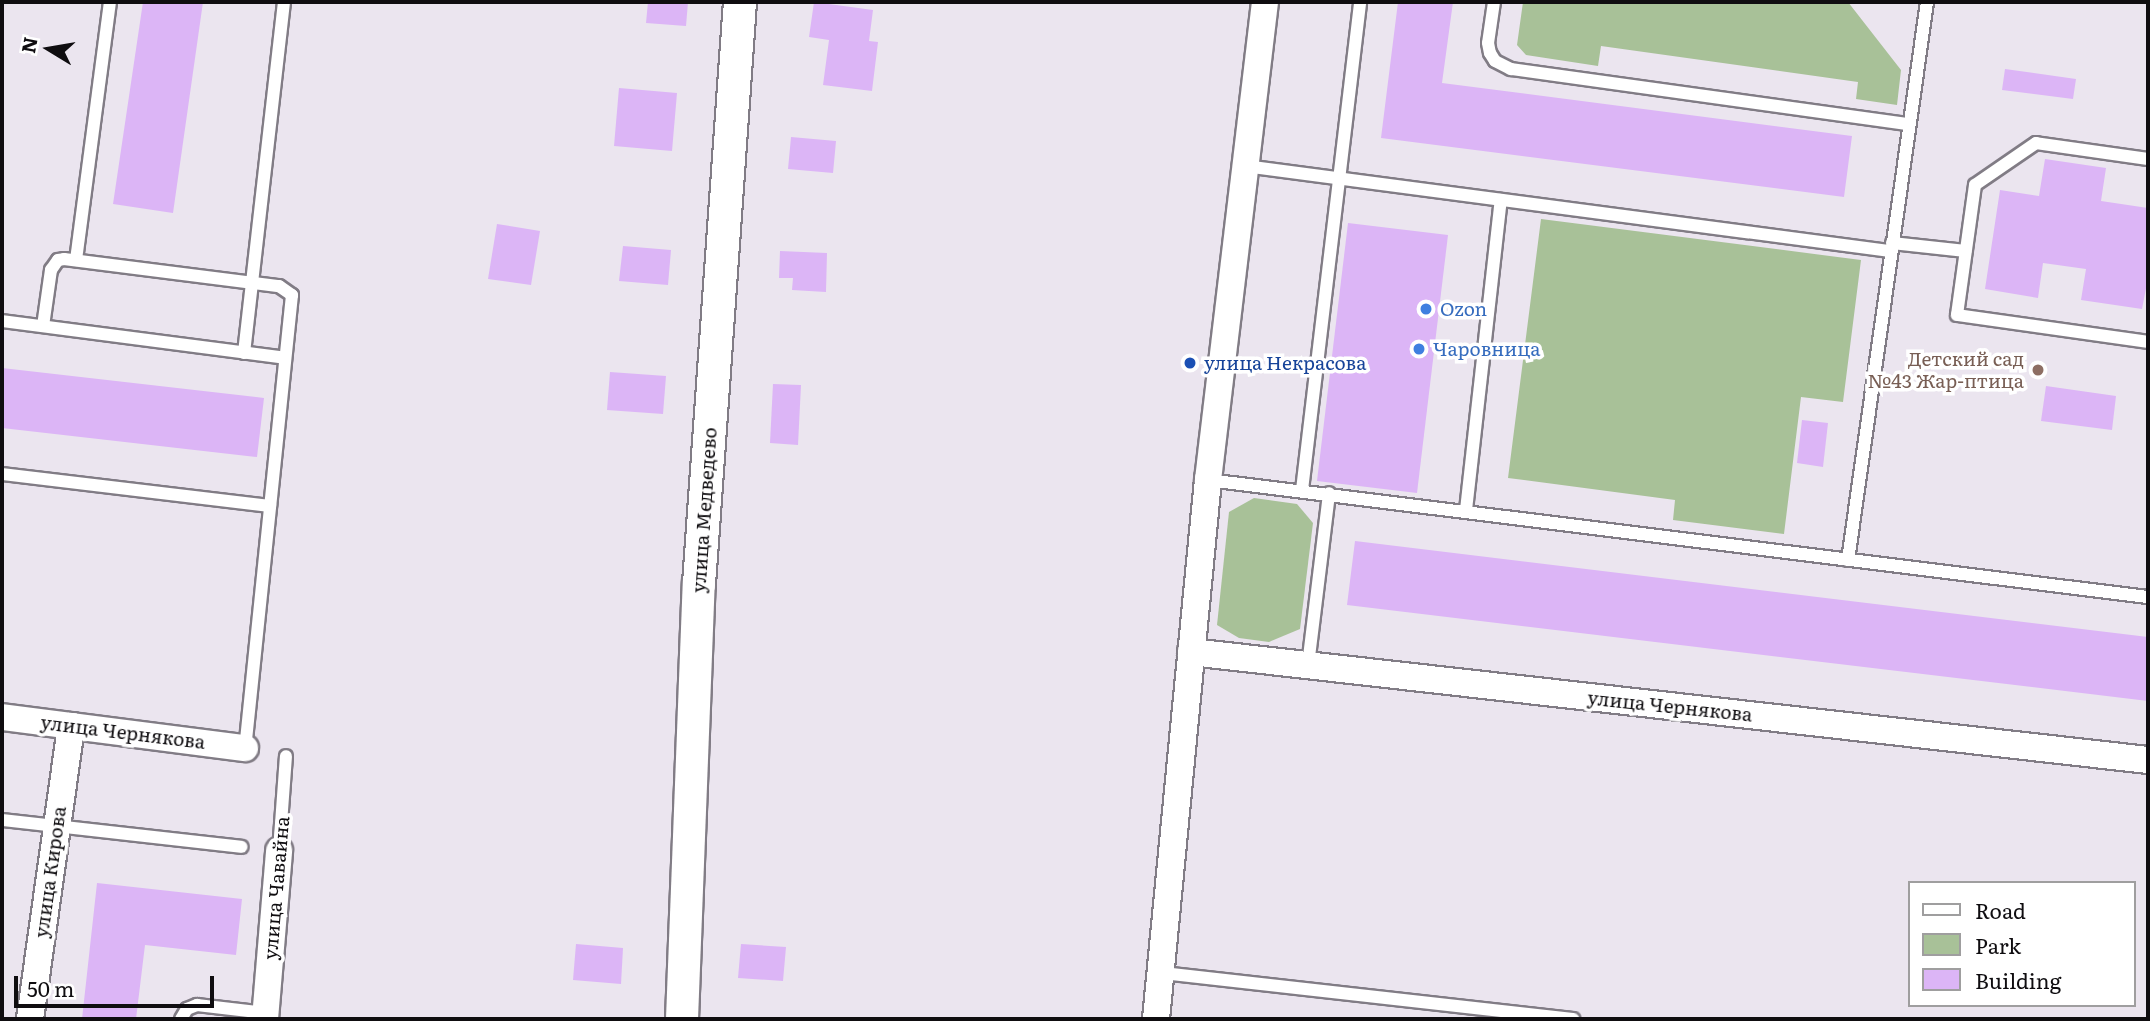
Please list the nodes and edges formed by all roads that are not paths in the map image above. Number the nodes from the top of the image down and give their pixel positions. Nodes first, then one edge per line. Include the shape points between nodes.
1 (110, 2) edge
2 (284, 2) edge
3 (740, 2) edge
4 (1265, 2) edge
5 (1360, 2) edge
6 (1494, 2) edge
7 (1927, 2) edge
8 (1908, 124) junction
9 (2148, 159) edge
10 (1245, 166) junction
11 (1338, 178) junction
12 (1501, 200) junction
13 (1891, 247) junction
14 (1966, 251) junction
15 (76, 260) junction
16 (253, 282) junction
17 (2, 321) edge
18 (43, 326) junction
19 (2148, 342) edge
20 (244, 353) junction
21 (285, 358) junction
22 (2, 474) edge
23 (1208, 480) junction
24 (1302, 490) junction
25 (1329, 493) junction
26 (270, 506) junction
27 (1466, 510) junction
28 (1848, 560) junction
29 (2148, 597) edge
30 (1191, 652) junction
31 (1308, 665) junction
32 (2, 717) edge
33 (71, 726) junction
34 (245, 748) joint
35 (286, 756) dead end
36 (2148, 760) edge
37 (2, 820) edge
38 (56, 828) junction
39 (241, 847) dead end
40 (279, 852) joint
41 (1162, 973) junction
42 (265, 1016) edge
43 (30, 1019) edge
44 (181, 1019) edge
45 (681, 1019) edge
46 (1156, 1019) edge
47 (1573, 1019) edge

1 - 15 lane
2 - 16 lane
3 - 45 street, улица Медведево via 699,584
4 - 10 street
5 - 11 lane
6 - 8 lane via 1490,53 1511,69
7 - 8 lane
8 - 13 lane
9 - 14 lane via 2036,143 1975,185
10 - 11 lane
10 - 23 street
11 - 12 lane
11 - 24 lane
12 - 13 lane
12 - 27 lane
13 - 14 lane
13 - 28 lane
14 - 19 lane via 1957,315
15 - 16 lane
15 - 18 lane via 53,264
16 - 20 lane
16 - 21 lane via 279,285 292,295
17 - 18 lane
18 - 20 lane
20 - 21 lane
21 - 26 lane
22 - 26 lane
23 - 24 lane
23 - 30 street
24 - 25 lane
25 - 27 lane
25 - 31 lane
26 - 34 lane
27 - 28 lane
28 - 29 lane
30 - 31 street, улица Чернякова
30 - 41 street
31 - 36 street, улица Чернякова
32 - 33 street, улица Чернякова
33 - 34 street, улица Чернякова
33 - 38 street, улица Кирова
35 - 40 lane, улица Чавайна
37 - 38 lane
38 - 39 lane
38 - 43 street, улица Кирова
40 - 42 street, улица Чавайна
41 - 46 street
41 - 47 lane
42 - 44 lane via 197,1005 187,1009

